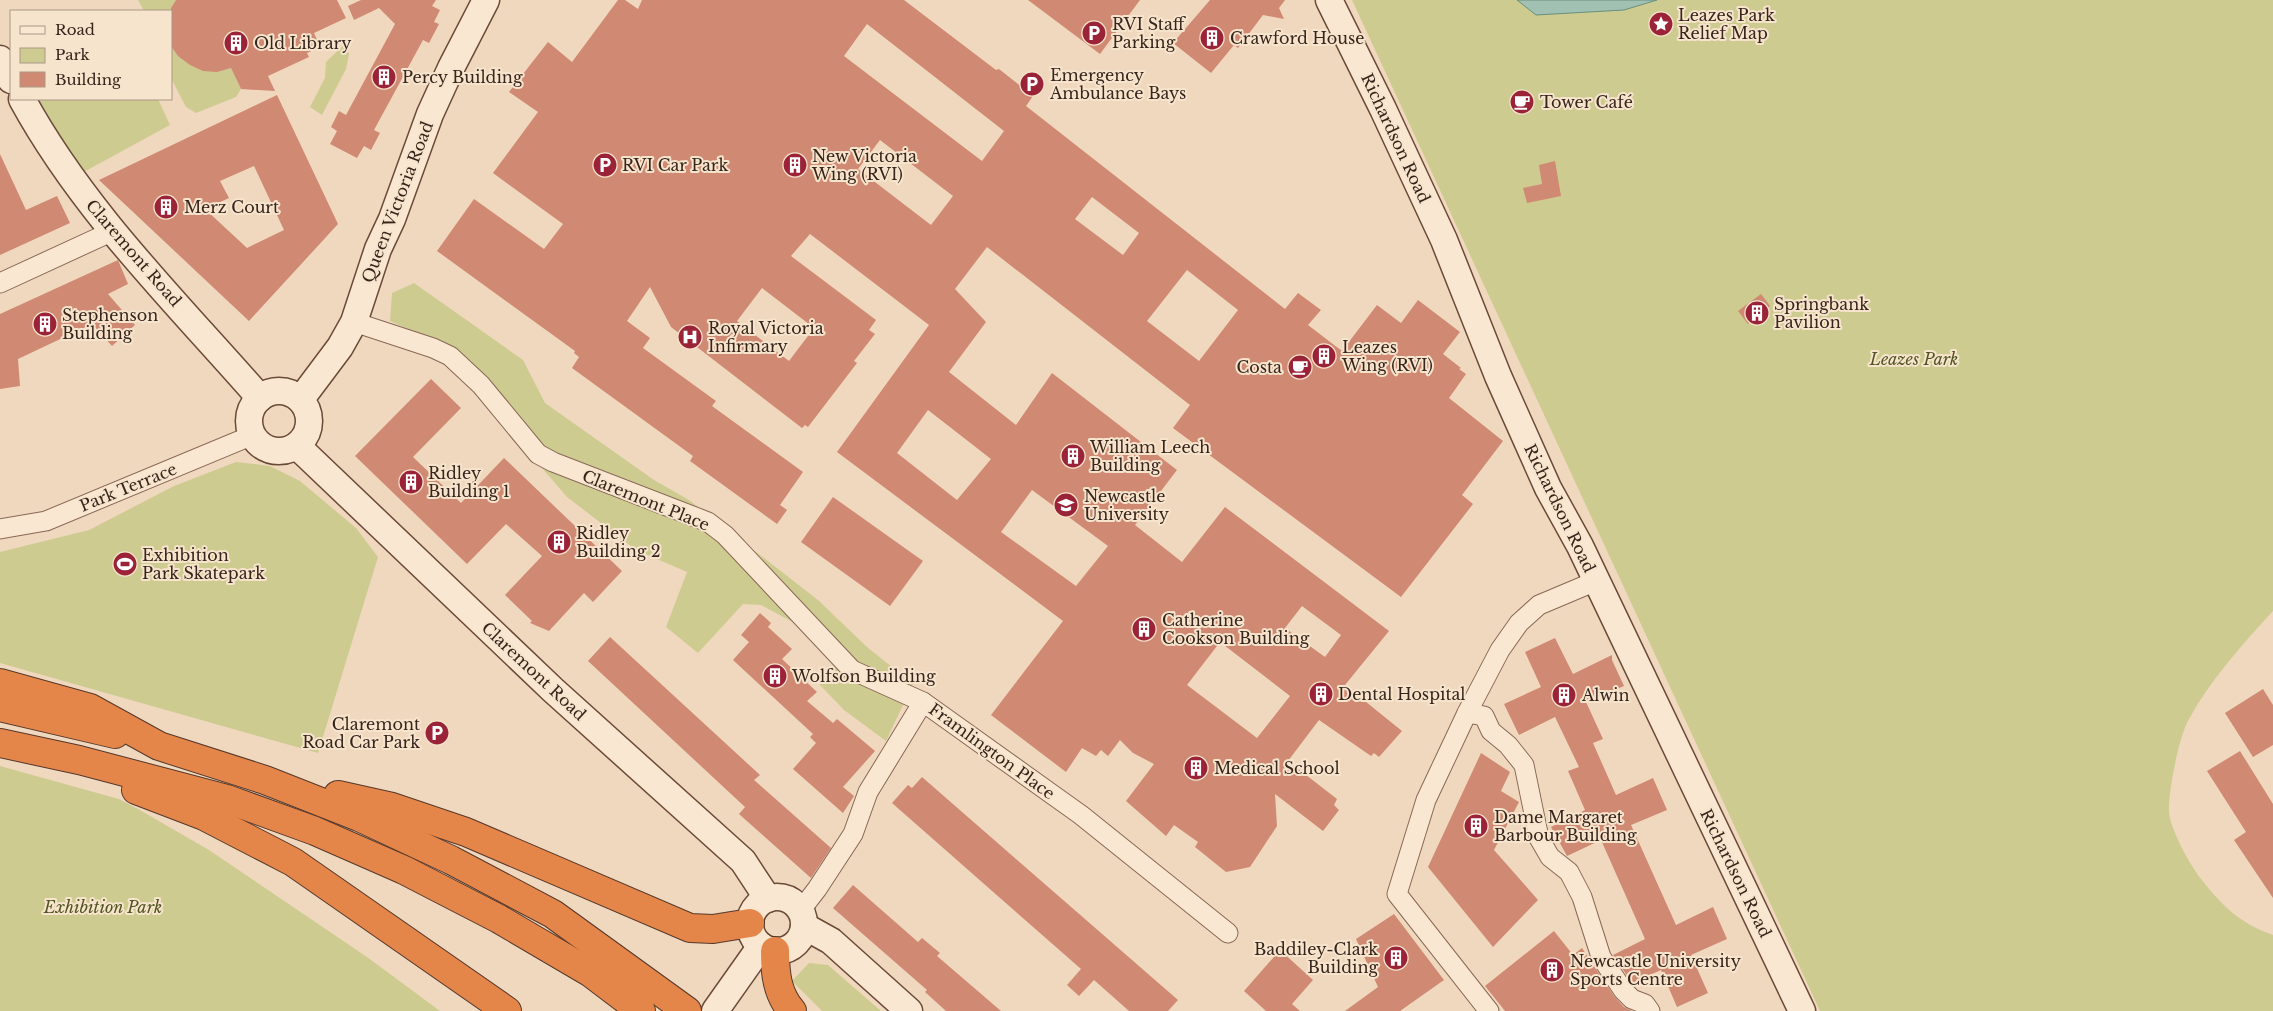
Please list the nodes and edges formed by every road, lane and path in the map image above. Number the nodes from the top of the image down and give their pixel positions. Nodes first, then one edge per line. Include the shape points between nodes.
1 (486, 0) edge
2 (1329, 0) edge
3 (0, 59) edge
4 (10, 78) edge
5 (23, 100) edge
6 (113, 231) junction
7 (0, 283) edge
8 (354, 322) junction
9 (260, 398) junction
10 (301, 399) junction
11 (253, 435) junction
12 (297, 446) junction
13 (0, 529) edge
14 (1596, 581) junction
15 (0, 683) edge
16 (923, 702) junction
17 (16, 703) edge
18 (1466, 713) junction
19 (7, 744) edge
20 (80, 760) junction
21 (265, 780) junction
22 (768, 899) junction
23 (802, 918) junction
24 (1228, 933) dead end
25 (762, 940) junction
26 (507, 1011) edge
27 (641, 1011) edge
28 (687, 1011) edge
29 (715, 1011) edge
30 (792, 1011) edge
31 (909, 1011) edge
32 (1489, 1011) edge
33 (1650, 1011) edge
34 (1802, 1011) edge

1 - 8 street, Queen Victoria Road via 433,107 378,249
2 - 14 street, Richardson Road via 1444,240 1498,376 1548,488
3 - 4 street
5 - 6 street, Claremont Road via 75,184
6 - 7 street
6 - 9 street, Claremont Road
8 - 10 street, Queen Victoria Road via 340,347
8 - 16 street, Claremont Place via 450,356 481,385 538,454 708,522 725,535 852,670
9 - 10 street via 278,390 290,392
9 - 11 street via 249,418
10 - 12 street via 310,423
11 - 12 street via 263,446 276,451
11 - 13 street, Park Terrace via 46,521
12 - 22 street, Claremont Road via 553,690 743,861
14 - 18 street via 1539,605 1519,623 1500,650
14 - 34 street, Richardson Road
15 - 17 highway
16 - 23 street, Framlington Place via 868,792 854,834 817,889
16 - 24 street, Framlington Place via 1081,815
17 - 21 highway via 89,718 159,746
18 - 32 street via 1426,800 1397,894
18 - 33 street via 1484,716 1491,731 1524,765 1539,838 1550,857 1569,872 1582,898 1601,957 1611,974 1632,999 1645,1004
19 - 20 highway
20 - 26 highway via 124,786 204,816 293,862
20 - 27 highway via 227,799 315,830 499,919 591,973
21 - 25 highway via 392,807 466,832 690,928 713,929
21 - 28 highway via 451,860 553,914
22 - 23 street via 786,899 794,904
22 - 25 street via 755,908
23 - 25 street via 797,942 783,950
23 - 31 street
25 - 29 street
25 - 30 highway via 785,1003

